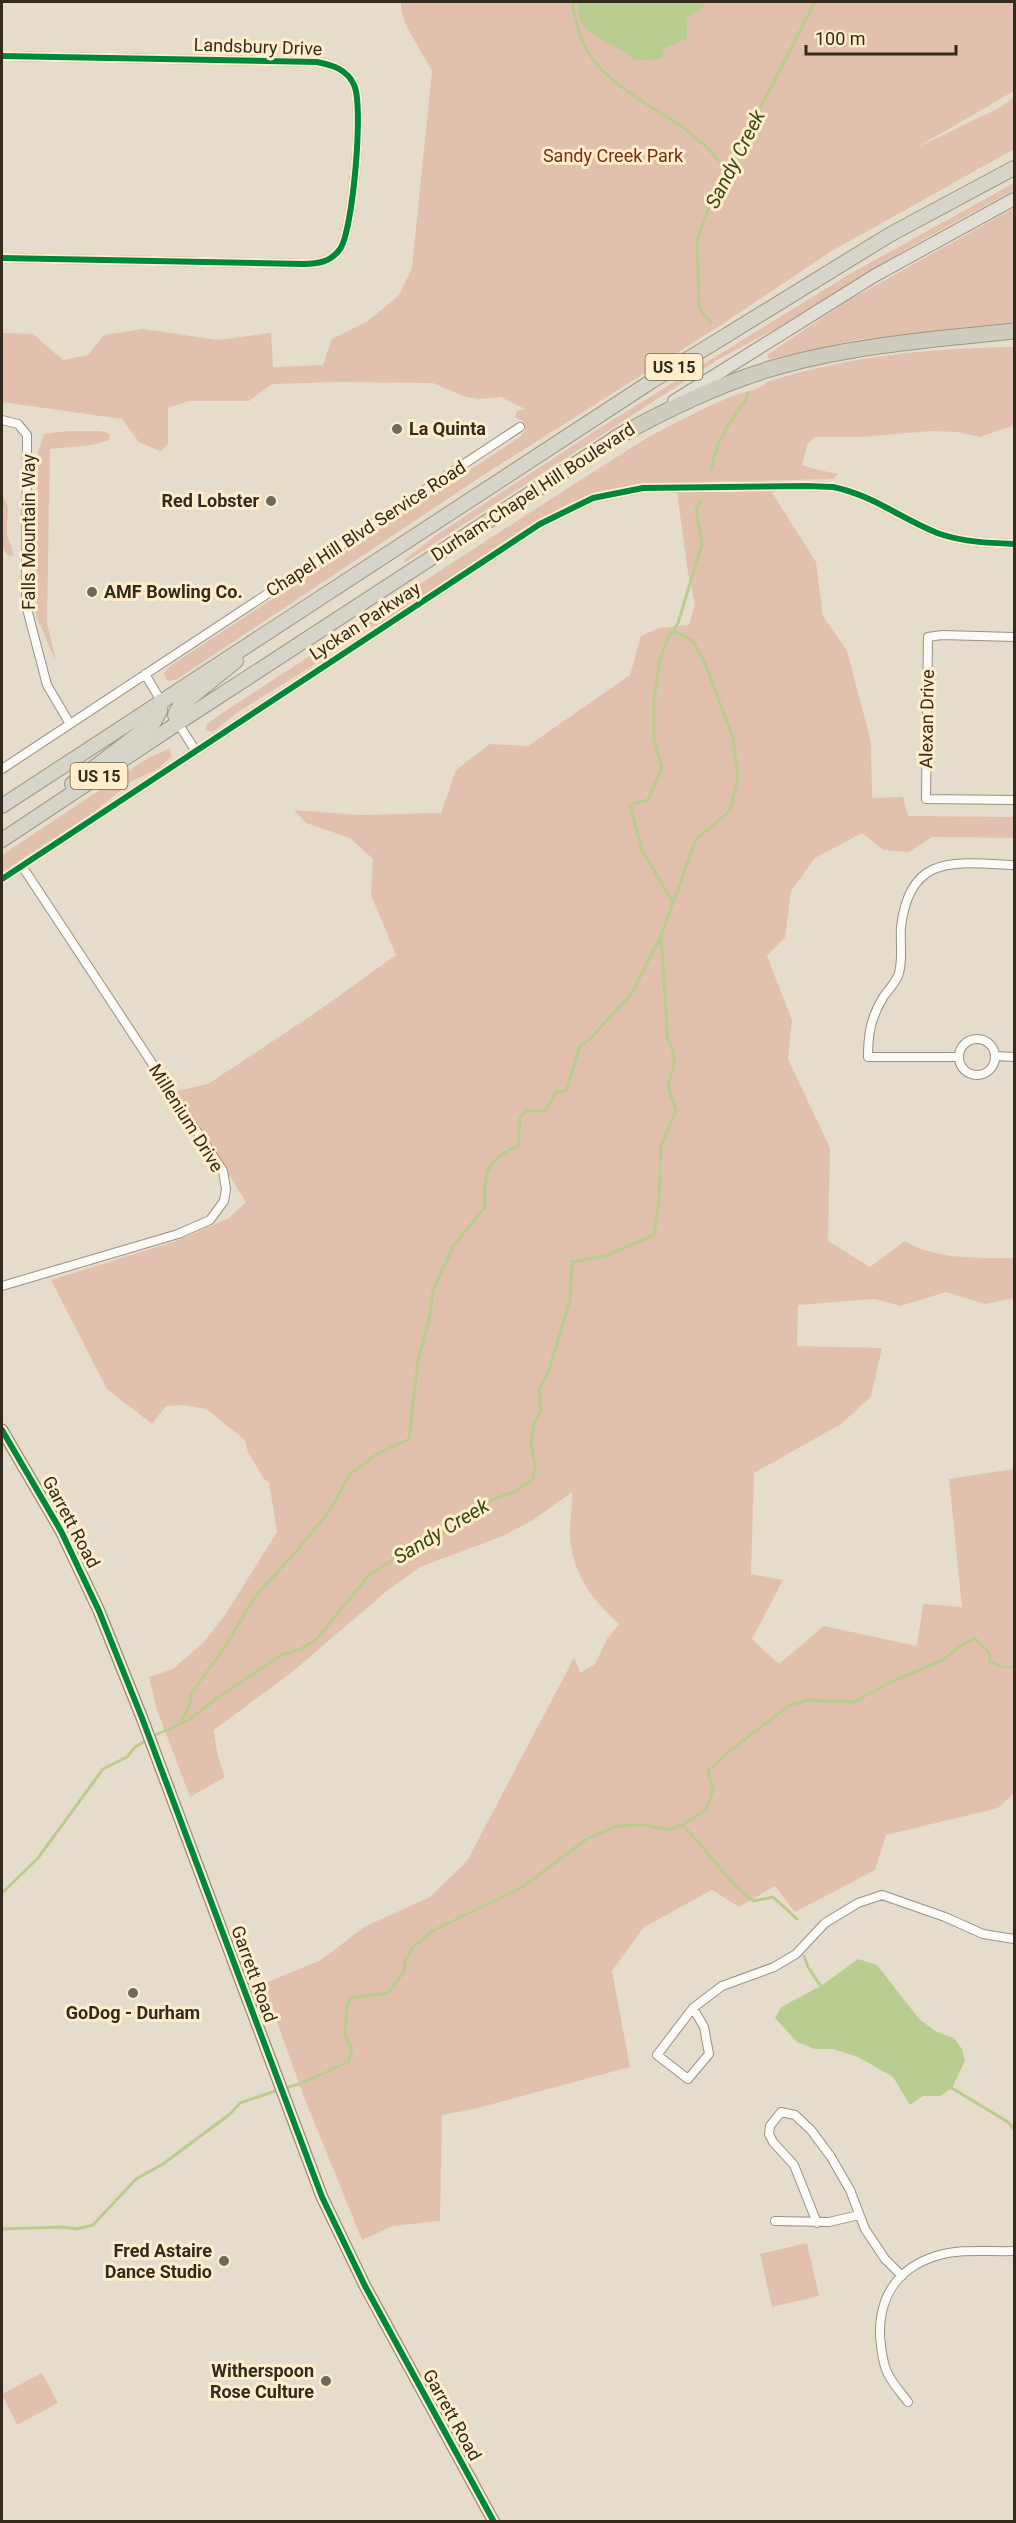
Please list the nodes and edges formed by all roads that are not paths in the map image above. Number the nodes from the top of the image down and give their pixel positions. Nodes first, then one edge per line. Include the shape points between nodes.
1 (2, 56) edge
2 (1014, 168) edge
3 (1014, 199) edge
4 (2, 258) edge
5 (1014, 331) edge
6 (1014, 338) edge
7 (923, 341) junction
8 (2, 420) edge
9 (520, 427) dead end
10 (617, 437) junction
11 (1014, 544) edge
12 (280, 623) junction
13 (1014, 637) edge
14 (145, 675) junction
15 (160, 701) junction
16 (178, 723) junction
17 (70, 724) junction
18 (195, 750) junction
19 (2, 769) edge
20 (1014, 800) edge
21 (2, 806) edge
22 (20, 828) junction
23 (2, 840) edge
24 (1014, 865) edge
25 (22, 866) junction
26 (2, 879) edge
27 (995, 1056) junction
28 (959, 1057) junction
29 (1014, 1057) edge
30 (2, 1286) edge
31 (2, 1430) edge
32 (1014, 1939) edge
33 (693, 2008) junction
34 (859, 2216) junction
35 (775, 2221) dead end
36 (817, 2223) junction
37 (1014, 2251) edge
38 (902, 2276) junction
39 (908, 2402) dead end
40 (494, 2522) edge

1 - 4 street, Landsbury Drive via 310,61 330,64 347,74 356,88 359,105 347,234 339,250 324,262
2 - 12 highway, Durham-Chapel Hill Boulevard / US 15 via 891,234 771,306
3 - 10 main road, Durham-Chapel Hill Boulevard via 874,276
5 - 7 highway, US 15
6 - 7 highway
7 - 10 highway, US 15 via 837,353 764,371 677,406
8 - 17 street, Falls Mountain Way via 18,424 27,435 26,605 47,685
9 - 14 street, Chapel Hill Blvd Service Road
10 - 16 highway, Durham-Chapel Hill Boulevard / US 15
11 - 18 street, Lyckan Parkway via 950,537 857,493 833,487 643,488 609,494 540,524
12 - 15 highway, Durham-Chapel Hill Boulevard / US 15
12 - 16 highway via 181,705 175,715
13 - 20 street, Alexan Drive via 928,637 926,800
14 - 15 street
14 - 17 street, Chapel Hill Blvd Service Road
15 - 21 highway, Durham-Chapel Hill Boulevard / US 15
15 - 22 highway via 154,722
16 - 18 street
16 - 22 highway, Durham-Chapel Hill Boulevard / US 15
17 - 19 street, Chapel Hill Blvd Service Road
18 - 25 street, Lyckan Parkway
22 - 23 highway, Durham-Chapel Hill Boulevard / US 15
24 - 28 street via 942,865 922,875 911,891 904,913 899,974 872,1017 868,1057
25 - 26 street, Lyckan Parkway
25 - 30 street, Millenium Drive via 223,1172 226,1189 224,1202 210,1220 178,1234
27 - 28 street via 986,1042 974,1040 963,1046
27 - 28 street via 988,1071 977,1075 962,1068
27 - 29 street
31 - 40 street, Garrett Road via 67,1542 94,1600 322,2197 365,2286
32 - 33 street via 983,1934 882,1895 825,1923 796,1954 774,1967 722,1986
33 - 33 street via 657,2055 688,2079 709,2054 704,2027
34 - 36 street
34 - 36 street via 845,2182 812,2130 795,2115 781,2112 769,2134 794,2164
34 - 38 street via 885,2259
35 - 36 street
37 - 38 street via 954,2252 923,2261
38 - 39 street via 880,2313 881,2347 886,2371

